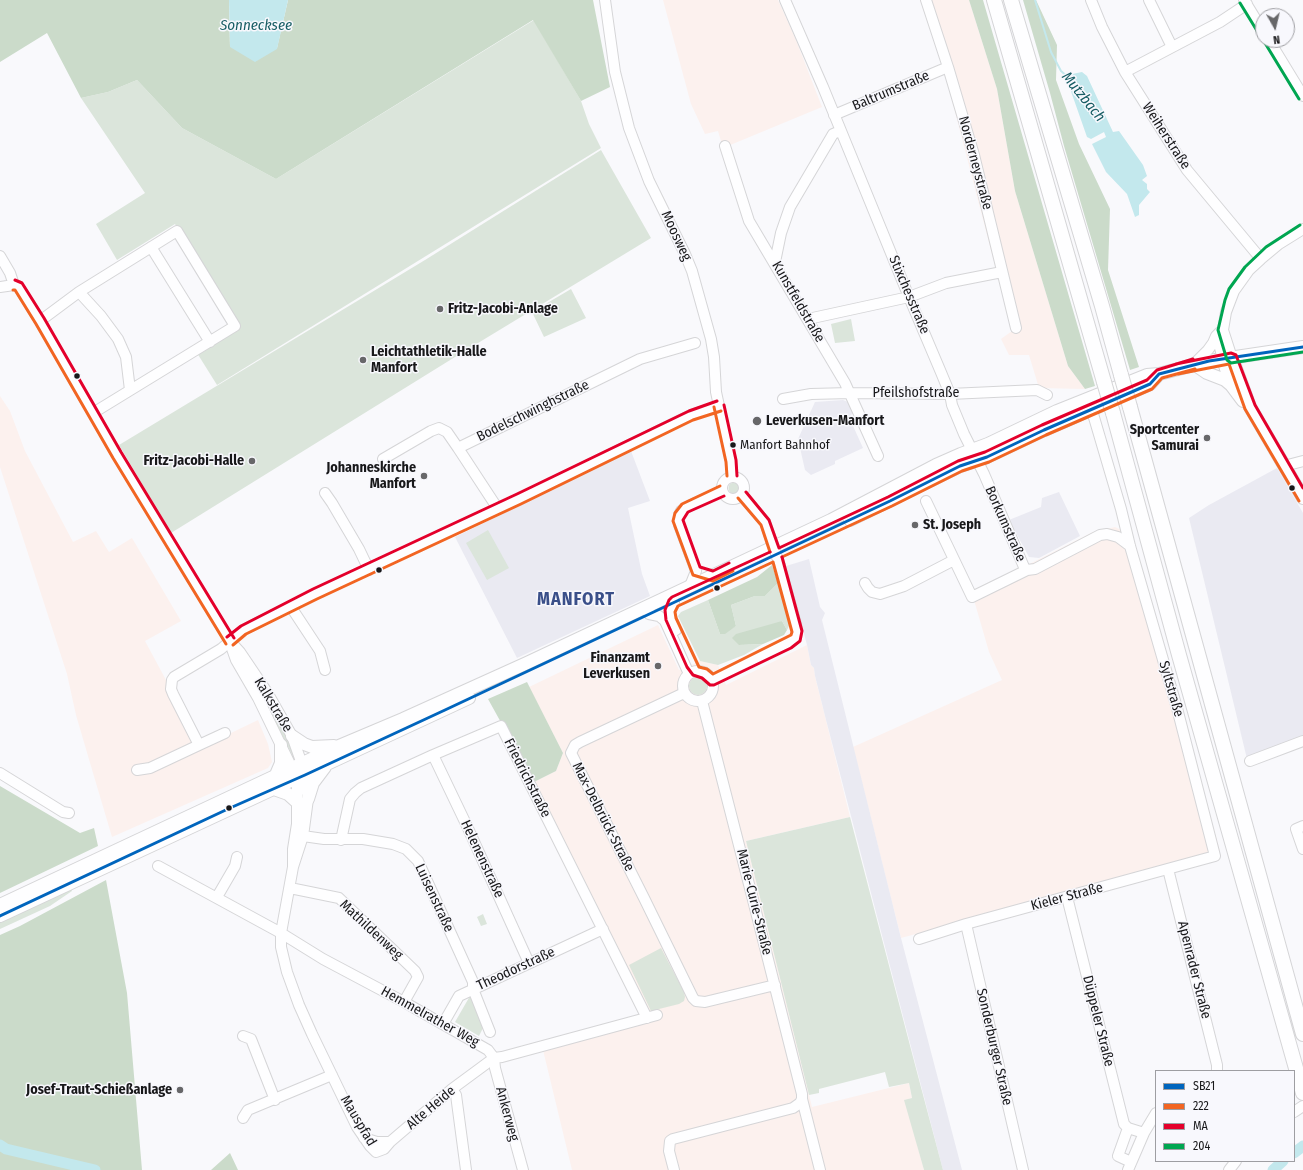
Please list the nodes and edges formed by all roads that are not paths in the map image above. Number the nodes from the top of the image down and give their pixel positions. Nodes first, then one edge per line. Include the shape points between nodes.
1 (605, 0) edge
2 (785, 0) edge
3 (926, 0) edge
4 (994, 0) edge
5 (1011, 0) edge
6 (1091, 0) edge
7 (1149, 0) edge
8 (1246, 2) edge
9 (1255, 17) edge
10 (1172, 47) junction
11 (1274, 48) edge
12 (948, 67) junction
13 (1125, 72) junction
14 (1303, 96) edge
15 (834, 115) junction
16 (840, 131) junction
17 (725, 146) dead end
18 (1303, 229) edge
19 (151, 247) junction
20 (0, 256) edge
21 (1261, 259) junction
22 (775, 262) junction
23 (1002, 272) junction
24 (14, 285) junction
25 (0, 287) edge
26 (79, 292) junction
27 (908, 297) junction
28 (808, 319) junction
29 (40, 321) junction
30 (1016, 328) dead end
31 (1223, 330) junction
32 (210, 342) junction
33 (695, 345) dead end
34 (1303, 346) edge
35 (1228, 358) junction
36 (1194, 364) junction
37 (1231, 384) junction
38 (130, 390) junction
39 (850, 393) junction
40 (950, 394) junction
41 (1048, 395) dead end
42 (783, 399) dead end
43 (1087, 405) junction
44 (718, 406) junction
45 (1250, 407) junction
46 (93, 413) junction
47 (458, 448) junction
48 (974, 455) junction
49 (878, 456) dead end
50 (383, 459) dead end
51 (1303, 461) edge
52 (1284, 466) junction
53 (732, 476) junction
54 (722, 491) junction
55 (325, 493) dead end
56 (742, 495) junction
57 (1303, 498) edge
58 (926, 502) dead end
59 (498, 509) junction
60 (1124, 522) junction
61 (1113, 535) junction
62 (1130, 546) junction
63 (954, 560) junction
64 (369, 570) junction
65 (1027, 570) junction
66 (696, 571) junction
67 (713, 576) junction
68 (865, 583) dead end
69 (690, 586) junction
70 (674, 602) junction
71 (291, 607) junction
72 (649, 614) junction
73 (230, 641) junction
74 (325, 670) dead end
75 (692, 673) junction
76 (712, 680) junction
77 (684, 693) junction
78 (702, 701) junction
79 (225, 733) dead end
80 (292, 736) junction
81 (1303, 741) edge
82 (199, 745) junction
83 (280, 745) junction
84 (339, 746) junction
85 (433, 755) junction
86 (1250, 761) dead end
87 (327, 765) junction
88 (137, 770) dead end
89 (299, 772) junction
90 (0, 773) edge
91 (274, 783) junction
92 (303, 801) junction
93 (69, 813) dead end
94 (1300, 828) edge
95 (299, 835) junction
96 (341, 840) junction
97 (1303, 849) edge
98 (1215, 856) joint
99 (237, 857) dead end
100 (158, 866) dead end
101 (1168, 869) junction
102 (290, 888) junction
103 (217, 897) junction
104 (1067, 897) junction
105 (0, 905) edge
106 (0, 916) edge
107 (966, 924) junction
108 (603, 929) junction
109 (281, 933) junction
110 (919, 939) dead end
111 (529, 963) junction
112 (775, 985) junction
113 (473, 989) junction
114 (404, 1002) junction
115 (657, 1015) dead end
116 (647, 1018) junction
117 (443, 1024) junction
118 (490, 1032) dead end
119 (1303, 1034) edge
120 (243, 1036) dead end
121 (494, 1058) junction
122 (1216, 1070) edge
123 (332, 1075) junction
124 (452, 1089) junction
125 (1302, 1093) edge
126 (275, 1100) junction
127 (801, 1101) junction
128 (1155, 1115) edge
129 (243, 1118) dead end
130 (1128, 1128) junction
131 (1144, 1133) junction
132 (364, 1138) joint
133 (1235, 1162) edge
134 (1130, 1166) edge
135 (466, 1170) edge
136 (523, 1170) edge
137 (674, 1170) edge
138 (820, 1170) edge
139 (1023, 1170) edge
140 (1229, 1170) edge

1 - 44 street, Moosweg via 626,117 647,177 692,271 711,339
2 - 15 street, Stixchesstraße
3 - 12 street, Norderneystraße
4 - 125 highway, bridge via 1113,413
5 - 119 highway, bridge via 1100,299
6 - 13 street, Weiherstraße
7 - 10 street
8 - 9 street
8 - 10 street via 1220,22
10 - 13 street
11 - 14 street
12 - 15 street, Baltrumstraße
12 - 23 street, Norderneystraße via 974,155
13 - 21 street, Weiherstraße via 1187,170
15 - 16 street, Stixchesstraße
16 - 22 street via 833,134 790,207
16 - 27 street, Stixchesstraße
17 - 22 street, Kunstfeldstraße via 749,221
18 - 21 street
19 - 26 street
19 - 32 street
19 - 32 street via 177,231 235,326
20 - 24 street, Kalkstraße
21 - 31 street via 1249,270 1234,291
22 - 28 street, Kunstfeldstraße
23 - 27 street via 946,283
23 - 30 street, Norderneystraße
24 - 25 street
24 - 29 street, Kalkstraße via 18,286
26 - 29 street
26 - 38 street via 118,339 126,357
27 - 28 street
27 - 40 street, Stixchesstraße
28 - 39 street, Kunstfeldstraße
29 - 46 street, Kalkstraße
31 - 35 street via 1220,335 1220,348
31 - 36 street
32 - 38 street
33 - 47 street, Bodelschwinghstraße via 640,359
34 - 35 main road
35 - 36 main road
35 - 37 main road
35 - 45 main road
36 - 37 main road
36 - 43 main road via 1159,374 1150,384
37 - 45 main road via 1239,397
38 - 46 street
39 - 40 street, Pfeilshofstraße
39 - 42 street, Pfeilshofstraße via 811,394
39 - 49 street, Kunstfeldstraße
40 - 41 street, Pfeilshofstraße via 1037,390
40 - 48 street, Stixchesstraße via 952,405
43 - 48 main road via 1032,422 988,444
43 - 60 street, Syltstraße via 1101,441
44 - 53 street, Moosweg
44 - 59 street via 691,415
45 - 52 main road
46 - 73 street, Kalkstraße
47 - 50 street via 447,432 439,428
47 - 59 street
48 - 65 street, Borkumstraße via 1018,556
48 - 67 main road via 936,465 831,520
48 - 70 main road via 890,501
51 - 52 street
52 - 57 main road
53 - 54 street via 724,482
53 - 56 street via 743,482 745,486
54 - 56 street via 731,499
54 - 66 street via 690,505 679,515 679,525
55 - 64 street
56 - 76 street, bridge via 765,522 780,566 797,632 796,638 789,643
58 - 63 street
59 - 64 street
60 - 61 street via 1120,530
60 - 62 street, Syltstraße
61 - 62 street
61 - 65 street, Borkumstraße via 1100,535 1040,567
62 - 98 street, Syltstraße via 1177,708
63 - 65 street via 972,597
63 - 68 street via 904,586 880,594 872,592
64 - 71 street
66 - 67 street
66 - 69 street
67 - 69 main road
69 - 84 main road via 518,667
70 - 72 main road
70 - 75 street via 670,611 671,619
71 - 73 street via 243,630
71 - 74 street via 320,651
72 - 75 street via 659,616 665,621
72 - 87 main road
73 - 80 street, Kalkstraße via 263,687
73 - 82 street via 172,680 173,694
73 - 83 street, Kalkstraße via 236,660 258,698
75 - 76 street via 706,673
75 - 77 street via 686,677
76 - 78 street via 712,693
77 - 78 street via 693,701
77 - 112 street, Max-Delbrück-Straße via 580,742 575,745 571,754 693,998 705,1002
78 - 112 street, Marie-Curie-Straße
79 - 82 street
80 - 84 main road via 312,747
80 - 89 street, Kalkstraße
81 - 86 street
82 - 88 street via 150,768
83 - 89 street, Kalkstraße
83 - 91 main road via 280,762
84 - 89 main road
85 - 96 street, Friedrichstraße via 355,793 350,799
85 - 108 street, Friedrichstraße via 501,726
85 - 111 street, Helenenstraße
87 - 89 main road
87 - 92 main road
89 - 91 main road
89 - 92 street, Mauspfad
90 - 93 street via 63,812
91 - 92 main road
91 - 105 main road
91 - 106 main road
92 - 95 street, Mauspfad
94 - 97 street
95 - 96 street, Luisenstraße
95 - 102 street, Mauspfad via 293,849
96 - 113 street, Luisenstraße via 363,839 403,847 418,861
98 - 101 street, Kieler Straße
99 - 103 street via 235,866
100 - 103 street, Hemmelrather Weg
101 - 104 street, Kieler Straße
101 - 122 street, Apenrader Straße
102 - 109 street, Mauspfad
102 - 114 street, Mathildenweg via 339,898 415,971 418,977
103 - 109 street, Hemmelrather Weg
104 - 107 street, Kieler Straße
104 - 130 street, Düppeler Straße via 1124,1124
107 - 110 street, Kieler Straße
107 - 139 street, Sonderburger Straße
108 - 111 street, Theodorstraße
108 - 116 street, Friedrichstraße
109 - 114 street, Hemmelrather Weg via 323,959
109 - 123 street, Mauspfad via 281,947 290,978 312,1034
111 - 113 street, Theodorstraße
112 - 127 street, Marie-Curie-Straße via 802,1094
113 - 117 street, Theodorstraße via 459,996
113 - 118 street, Luisenstraße
114 - 117 street, Hemmelrather Weg
115 - 116 street, Hemmelrather Weg
116 - 121 street, Hemmelrather Weg via 502,1058
117 - 121 street, Hemmelrather Weg via 488,1050
120 - 126 street via 251,1040
121 - 124 street, Alte Heide
121 - 136 street, Ankerweg
123 - 126 street
123 - 132 street, Mauspfad
124 - 132 street, Alte Heide via 390,1142
124 - 135 street via 456,1095
126 - 129 street via 248,1110
127 - 137 street via 793,1108 673,1139 670,1141 669,1151
127 - 138 street, Marie-Curie-Straße
128 - 131 street
130 - 131 street
130 - 134 street via 1118,1156
131 - 134 street
133 - 140 street

